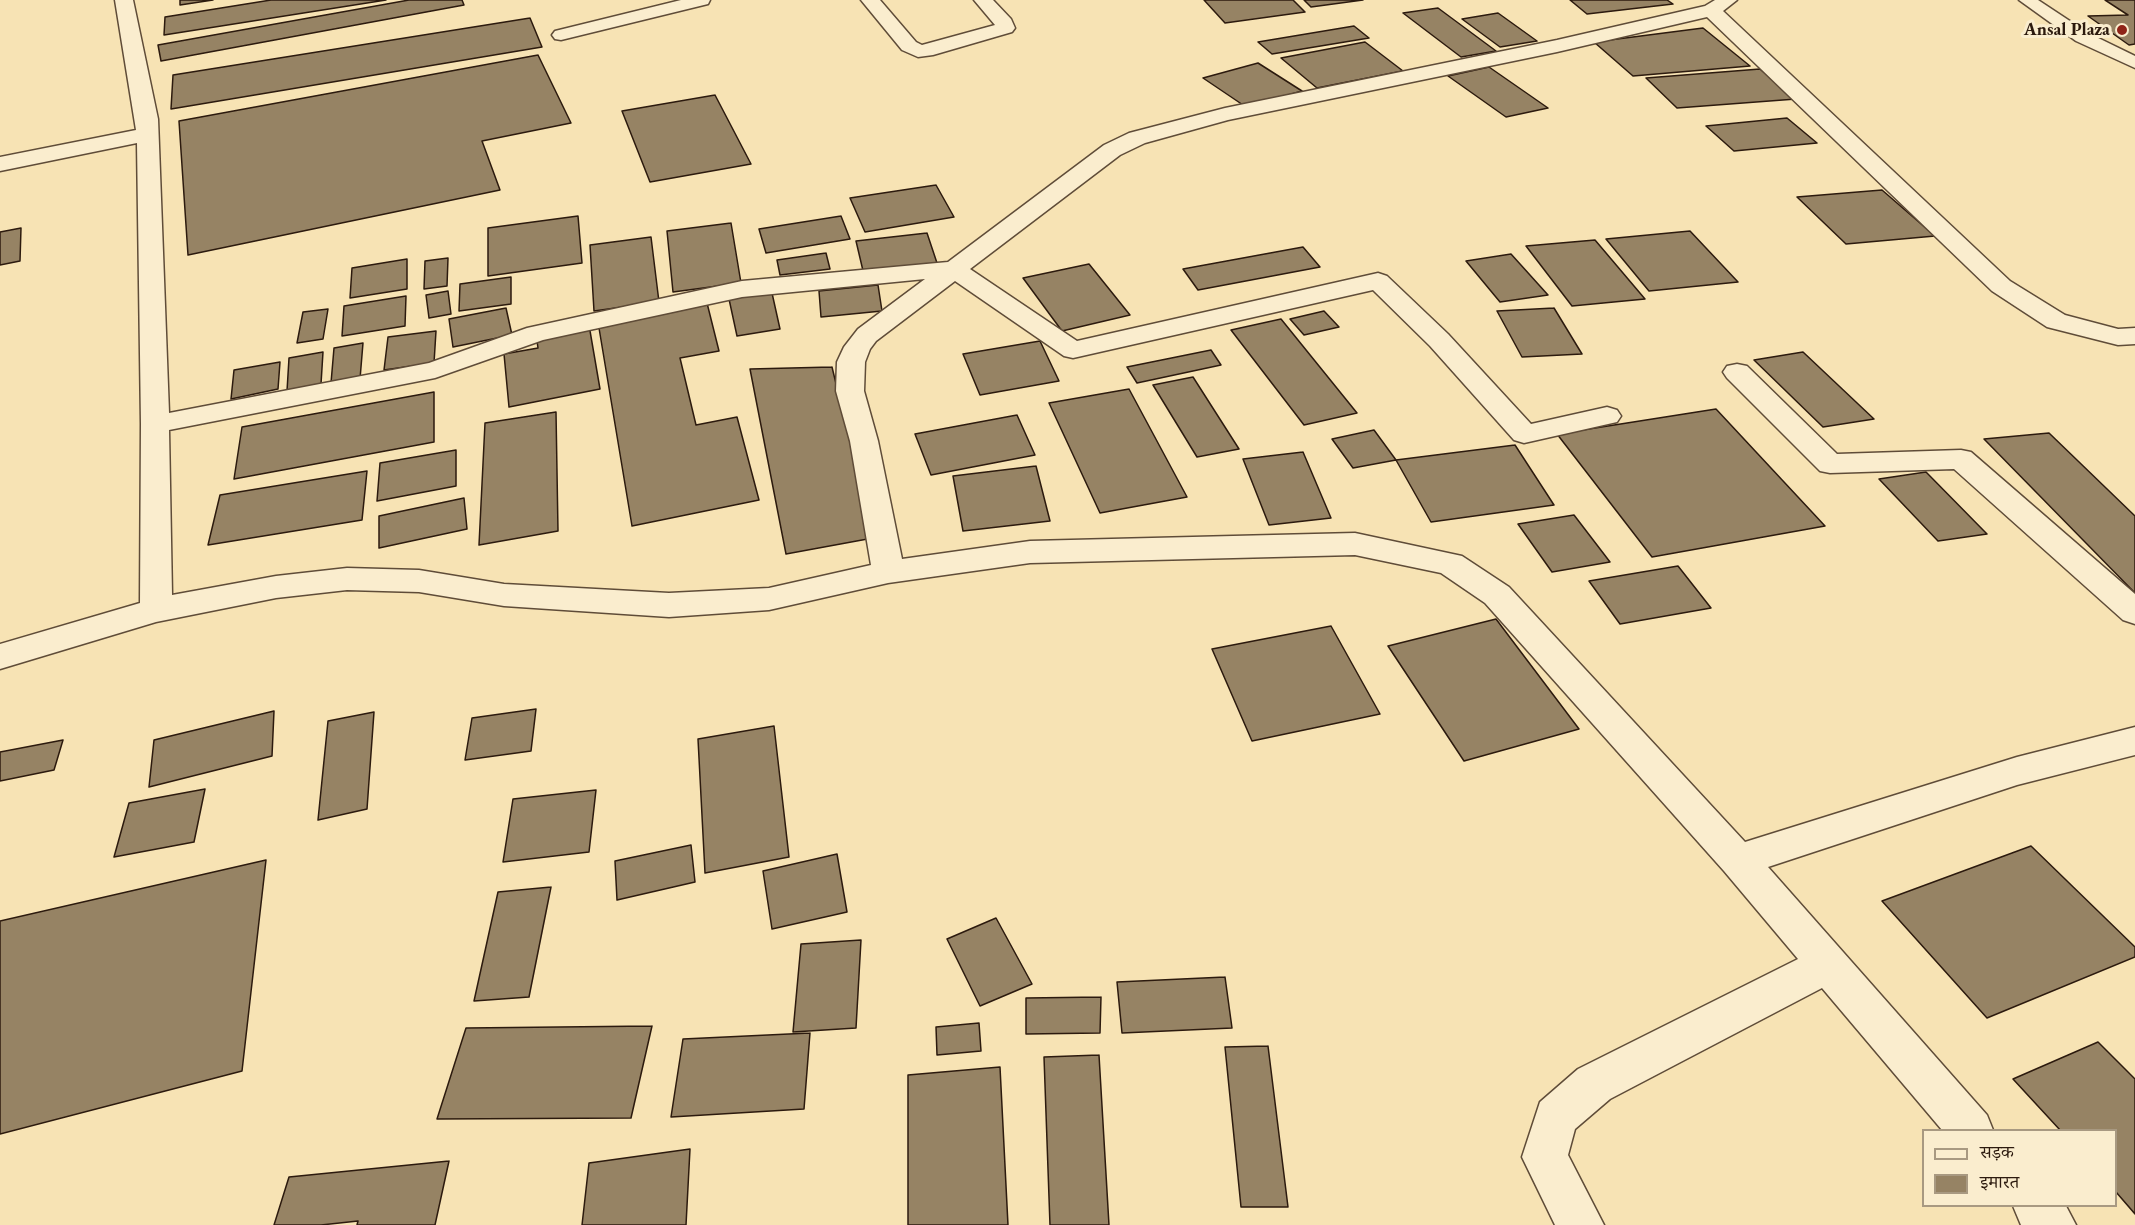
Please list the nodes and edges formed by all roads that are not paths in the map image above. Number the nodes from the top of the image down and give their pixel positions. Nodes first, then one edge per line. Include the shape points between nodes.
1 (124, 0) edge
2 (702, 0) edge
3 (870, 0) edge
4 (983, 0) edge
5 (2027, 0) edge
6 (1719, 5) edge
7 (561, 35) dead end
8 (2135, 63) edge
9 (147, 134) junction
10 (0, 164) edge
11 (954, 269) junction
12 (2135, 336) edge
13 (1737, 372) dead end
14 (1607, 416) dead end
15 (155, 424) junction
16 (888, 572) junction
17 (156, 610) junction
18 (2135, 612) edge
19 (0, 657) edge
20 (2135, 741) edge
21 (1738, 860) junction
22 (1828, 964) junction
23 (1969, 1129) edge
24 (2037, 1207) edge
25 (1580, 1225) edge
26 (2052, 1225) edge

1 - 9 street
2 - 7 lane
3 - 4 street via 909,46 918,51 1005,28
5 - 8 lane via 2082,37
6 - 11 street via 1557,46 1224,114 1137,138 1112,150
6 - 12 street via 2001,286 2056,321 2118,337
9 - 10 street
9 - 15 street
11 - 14 street via 1073,350 1378,281 1439,340 1524,434
11 - 15 street via 742,289 536,334 435,370
11 - 16 street via 867,335 851,362 850,392 864,441
13 - 18 street via 1830,464 1960,459
15 - 17 street
16 - 17 street via 769,599 669,605 504,595 418,581 347,579 276,587
16 - 21 street via 1030,552 1355,544 1451,564 1497,595
17 - 19 street
20 - 21 street via 2017,771
21 - 22 street
22 - 23 street
22 - 25 street via 1594,1084 1556,1118 1545,1157
24 - 26 street

